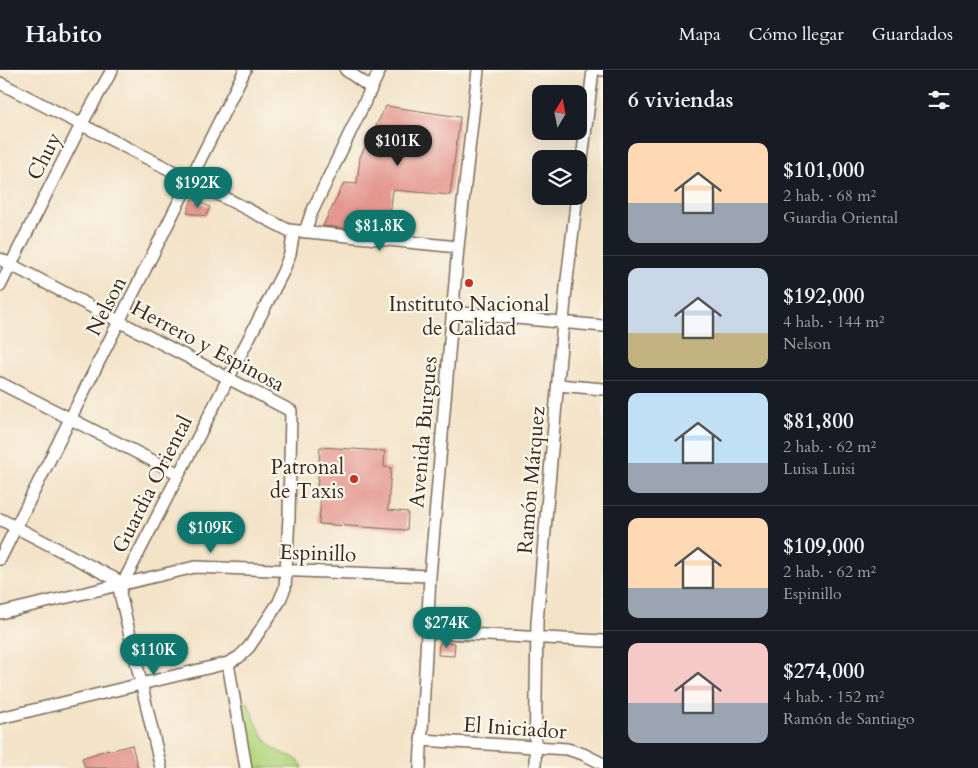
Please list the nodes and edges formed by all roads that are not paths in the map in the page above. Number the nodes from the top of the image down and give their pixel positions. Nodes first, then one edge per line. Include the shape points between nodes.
1 (112, 70) edge
2 (245, 70) edge
3 (346, 70) edge
4 (380, 70) edge
5 (478, 70) edge
6 (593, 70) edge
7 (0, 83) edge
8 (372, 88) junction
9 (80, 125) junction
10 (583, 150) edge
11 (190, 181) junction
12 (576, 205) edge
13 (299, 232) junction
14 (458, 247) junction
15 (5, 262) edge
16 (0, 286) edge
17 (452, 312) junction
18 (119, 321) junction
19 (563, 322) junction
20 (603, 326) edge
21 (228, 377) junction
22 (0, 383) edge
23 (558, 385) junction
24 (603, 389) edge
25 (71, 419) junction
26 (179, 474) junction
27 (0, 519) edge
28 (15, 527) junction
29 (0, 559) edge
30 (286, 571) junction
31 (430, 576) junction
32 (123, 583) junction
33 (0, 612) edge
34 (428, 632) junction
35 (537, 638) junction
36 (603, 641) edge
37 (228, 663) junction
38 (142, 684) junction
39 (0, 718) edge
40 (421, 740) junction
41 (536, 746) junction
42 (603, 764) edge
43 (161, 768) edge
44 (246, 768) edge
45 (420, 768) edge
46 (535, 768) edge

1 - 9 street, Chuy
2 - 11 street, Nelson
3 - 8 street
4 - 8 street, Guardia Oriental
5 - 14 street, Avenida Burgues
6 - 10 street
7 - 9 street
8 - 13 street, Guardia Oriental via 311,214
9 - 11 street
9 - 15 street, Chuy
11 - 13 street via 283,228
11 - 18 street, Nelson
12 - 19 street, Ramón Márquez
13 - 14 street
13 - 21 street, Guardia Oriental via 283,272
14 - 17 street, Avenida Burgues
15 - 16 street, Chuy
15 - 18 street, Herrero y Espinosa
17 - 19 street
17 - 31 street, Avenida Burgues
18 - 21 street, Herrero y Espinosa
18 - 25 street, Nelson
19 - 20 street
19 - 23 street, Ramón Márquez
21 - 26 street, Guardia Oriental
21 - 30 street, Herrero y Espinosa via 291,411
22 - 25 street
23 - 24 street
23 - 35 street, Ramón Márquez
25 - 26 street
25 - 28 street, Nelson
26 - 32 street, Guardia Oriental
27 - 28 street
28 - 29 street, Nelson
28 - 32 street
30 - 31 street, Espinillo
30 - 32 street, Espinillo via 195,567
30 - 37 street via 279,602 249,647
31 - 34 street, Avenida Burgues
32 - 33 street, Espinillo
32 - 38 street, Guardia Oriental via 120,593
34 - 35 street
34 - 40 street, Avenida Burgues
35 - 36 street
35 - 41 street, Ramón Márquez
37 - 38 street
37 - 44 street
38 - 39 street
38 - 43 street, Guardia Oriental
40 - 41 street, El Iniciador
40 - 45 street, Avenida Burgues
41 - 42 street, El Iniciador via 567,749
41 - 46 street, Ramón Márquez

